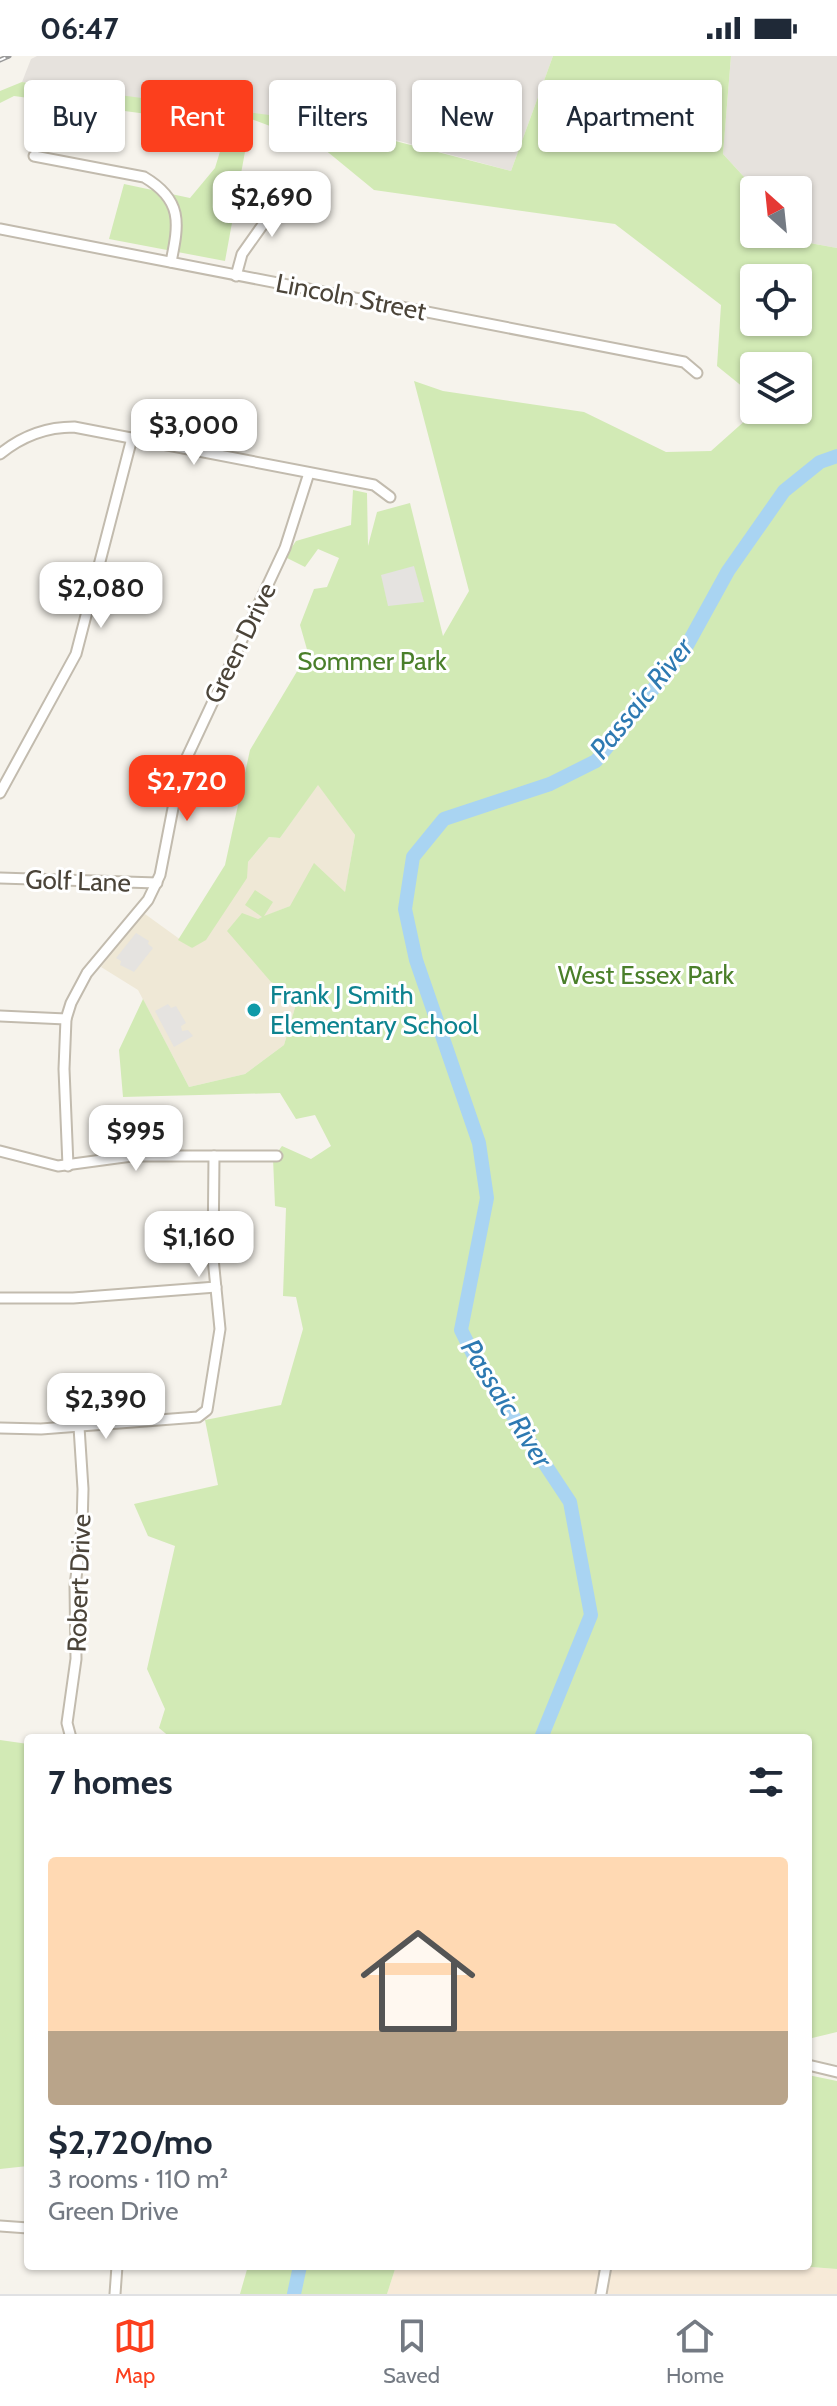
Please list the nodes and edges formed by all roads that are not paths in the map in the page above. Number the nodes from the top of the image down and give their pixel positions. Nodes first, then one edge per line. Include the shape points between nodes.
1 (34, 156) dead end
2 (279, 193) dead end
3 (0, 229) edge
4 (171, 262) junction
5 (236, 276) junction
6 (697, 373) dead end
7 (132, 438) junction
8 (0, 454) edge
9 (309, 473) junction
10 (390, 497) dead end
11 (0, 793) edge
12 (0, 878) edge
13 (157, 883) junction
14 (0, 1016) edge
15 (66, 1019) junction
16 (0, 1151) edge
17 (214, 1156) junction
18 (277, 1156) dead end
19 (68, 1166) junction
20 (216, 1287) junction
21 (0, 1298) edge
22 (79, 1427) junction
23 (0, 1428) edge
24 (70, 1734) edge
25 (812, 2066) edge
26 (837, 2072) edge
27 (0, 2226) edge
28 (24, 2228) edge
29 (117, 2270) edge
30 (605, 2270) edge
31 (115, 2294) edge
32 (601, 2294) edge

1 - 4 street via 144,177 158,185 176,214
2 - 5 street via 274,209 242,254
3 - 4 street, Lincoln Street
4 - 5 street, Lincoln Street
5 - 6 street, Lincoln Street via 684,362
7 - 8 street via 63,427 34,433
7 - 9 street
7 - 11 street via 76,654
9 - 10 street via 374,485
9 - 13 street, Green Drive via 285,548 180,772
12 - 13 street, Golf Lane
13 - 15 street, Green Drive via 87,973
14 - 15 street
15 - 19 street, Green Drive
16 - 19 street
17 - 18 street
17 - 19 street via 132,1156
17 - 20 street
20 - 21 street
20 - 22 street via 220,1329 207,1410 185,1418
22 - 23 street
22 - 24 street, Robert Drive via 82,1528
25 - 26 street
27 - 28 street
29 - 31 street
30 - 32 street

